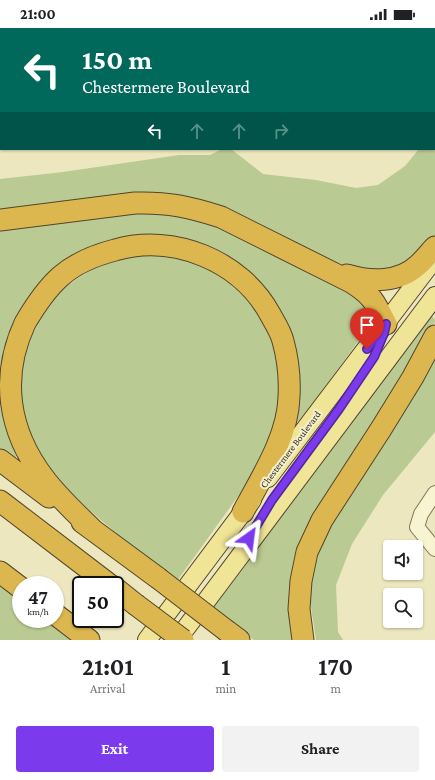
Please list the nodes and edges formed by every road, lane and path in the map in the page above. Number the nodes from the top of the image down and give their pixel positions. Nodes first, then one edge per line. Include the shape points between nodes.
1 (0, 220) edge
2 (435, 247) edge
3 (435, 258) edge
4 (328, 269) junction
5 (435, 296) edge
6 (386, 324) junction
7 (435, 336) edge
8 (0, 460) edge
9 (435, 493) edge
10 (0, 501) edge
11 (243, 512) junction
12 (93, 530) junction
13 (435, 549) edge
14 (234, 564) junction
15 (0, 572) edge
16 (98, 576) edge
17 (12, 581) edge
18 (124, 595) edge
19 (64, 621) edge
20 (233, 636) edge
21 (89, 640) edge
22 (147, 640) edge
23 (177, 640) edge
24 (183, 640) edge
25 (302, 640) edge

1 - 4 highway via 135,203 180,205 221,217
2 - 4 highway via 417,266 388,280 359,279
3 - 6 main road, Chestermere Boulevard
4 - 6 highway via 362,289 373,299
5 - 14 main road
6 - 11 main road, Chestermere Boulevard
6 - 14 main road via 374,357 272,500
7 - 25 highway via 405,390 322,520 310,546 301,581 299,609
8 - 12 highway
9 - 13 lane via 421,514 417,527
10 - 16 highway
11 - 12 highway via 273,455 285,420 289,399 289,376 283,340 263,301 250,285 234,273 202,254 181,247 142,245 103,253 83,261 62,275 45,292 32,311 21,331 12,358 9,390 11,410 23,447 44,480
11 - 22 main road, Chestermere Boulevard
12 - 20 highway, bridge
14 - 23 main road
15 - 17 highway
18 - 24 highway, bridge
19 - 21 highway

